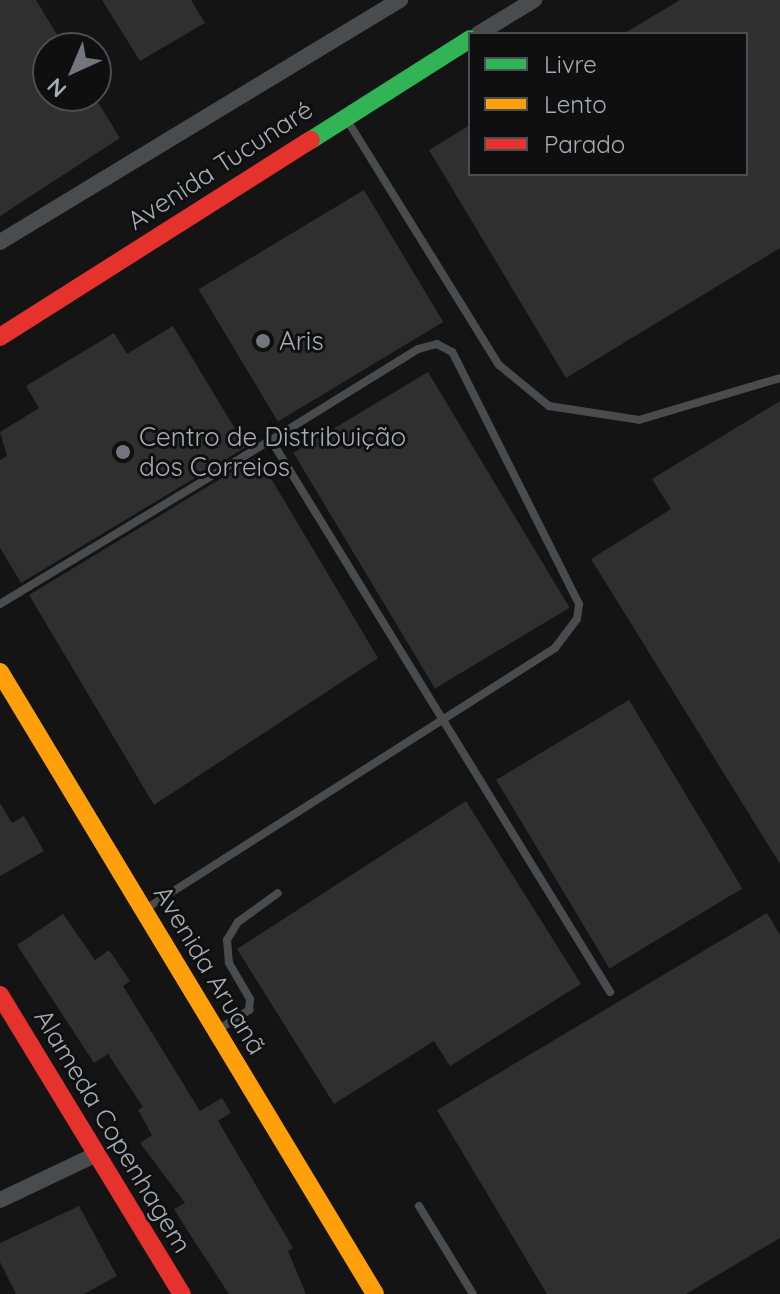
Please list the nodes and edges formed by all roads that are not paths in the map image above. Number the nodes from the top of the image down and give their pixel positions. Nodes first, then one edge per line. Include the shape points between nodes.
1 (400, 0) edge
2 (534, 0) edge
3 (481, 32) edge
4 (468, 40) edge
5 (344, 116) junction
6 (0, 242) edge
7 (0, 337) edge
8 (780, 378) edge
9 (271, 440) junction
10 (0, 604) edge
11 (0, 672) edge
12 (441, 717) junction
13 (278, 893) dead end
14 (143, 910) junction
15 (610, 992) dead end
16 (0, 995) edge
17 (216, 1031) junction
18 (97, 1154) junction
19 (0, 1200) edge
20 (419, 1206) dead end
21 (182, 1294) edge
22 (375, 1294) edge
23 (473, 1294) edge

1 - 6 street, Avenida Tucunaré
2 - 3 street
4 - 5 street, Avenida Tucunaré
5 - 7 street, Avenida Tucunaré
5 - 8 lane via 499,365 549,406 639,420
9 - 10 lane
9 - 12 lane
9 - 12 lane via 418,349 437,344 452,352 579,604 568,635 555,648
11 - 14 street, Avenida Aruanã
12 - 14 lane
12 - 15 lane
13 - 17 lane via 238,922 227,940 229,963 250,999 249,1010
14 - 17 street, Avenida Aruanã
16 - 18 street, Alameda Copenhagem
17 - 22 street, Avenida Aruanã
18 - 19 street
18 - 21 street, Alameda Copenhagem
20 - 23 lane

